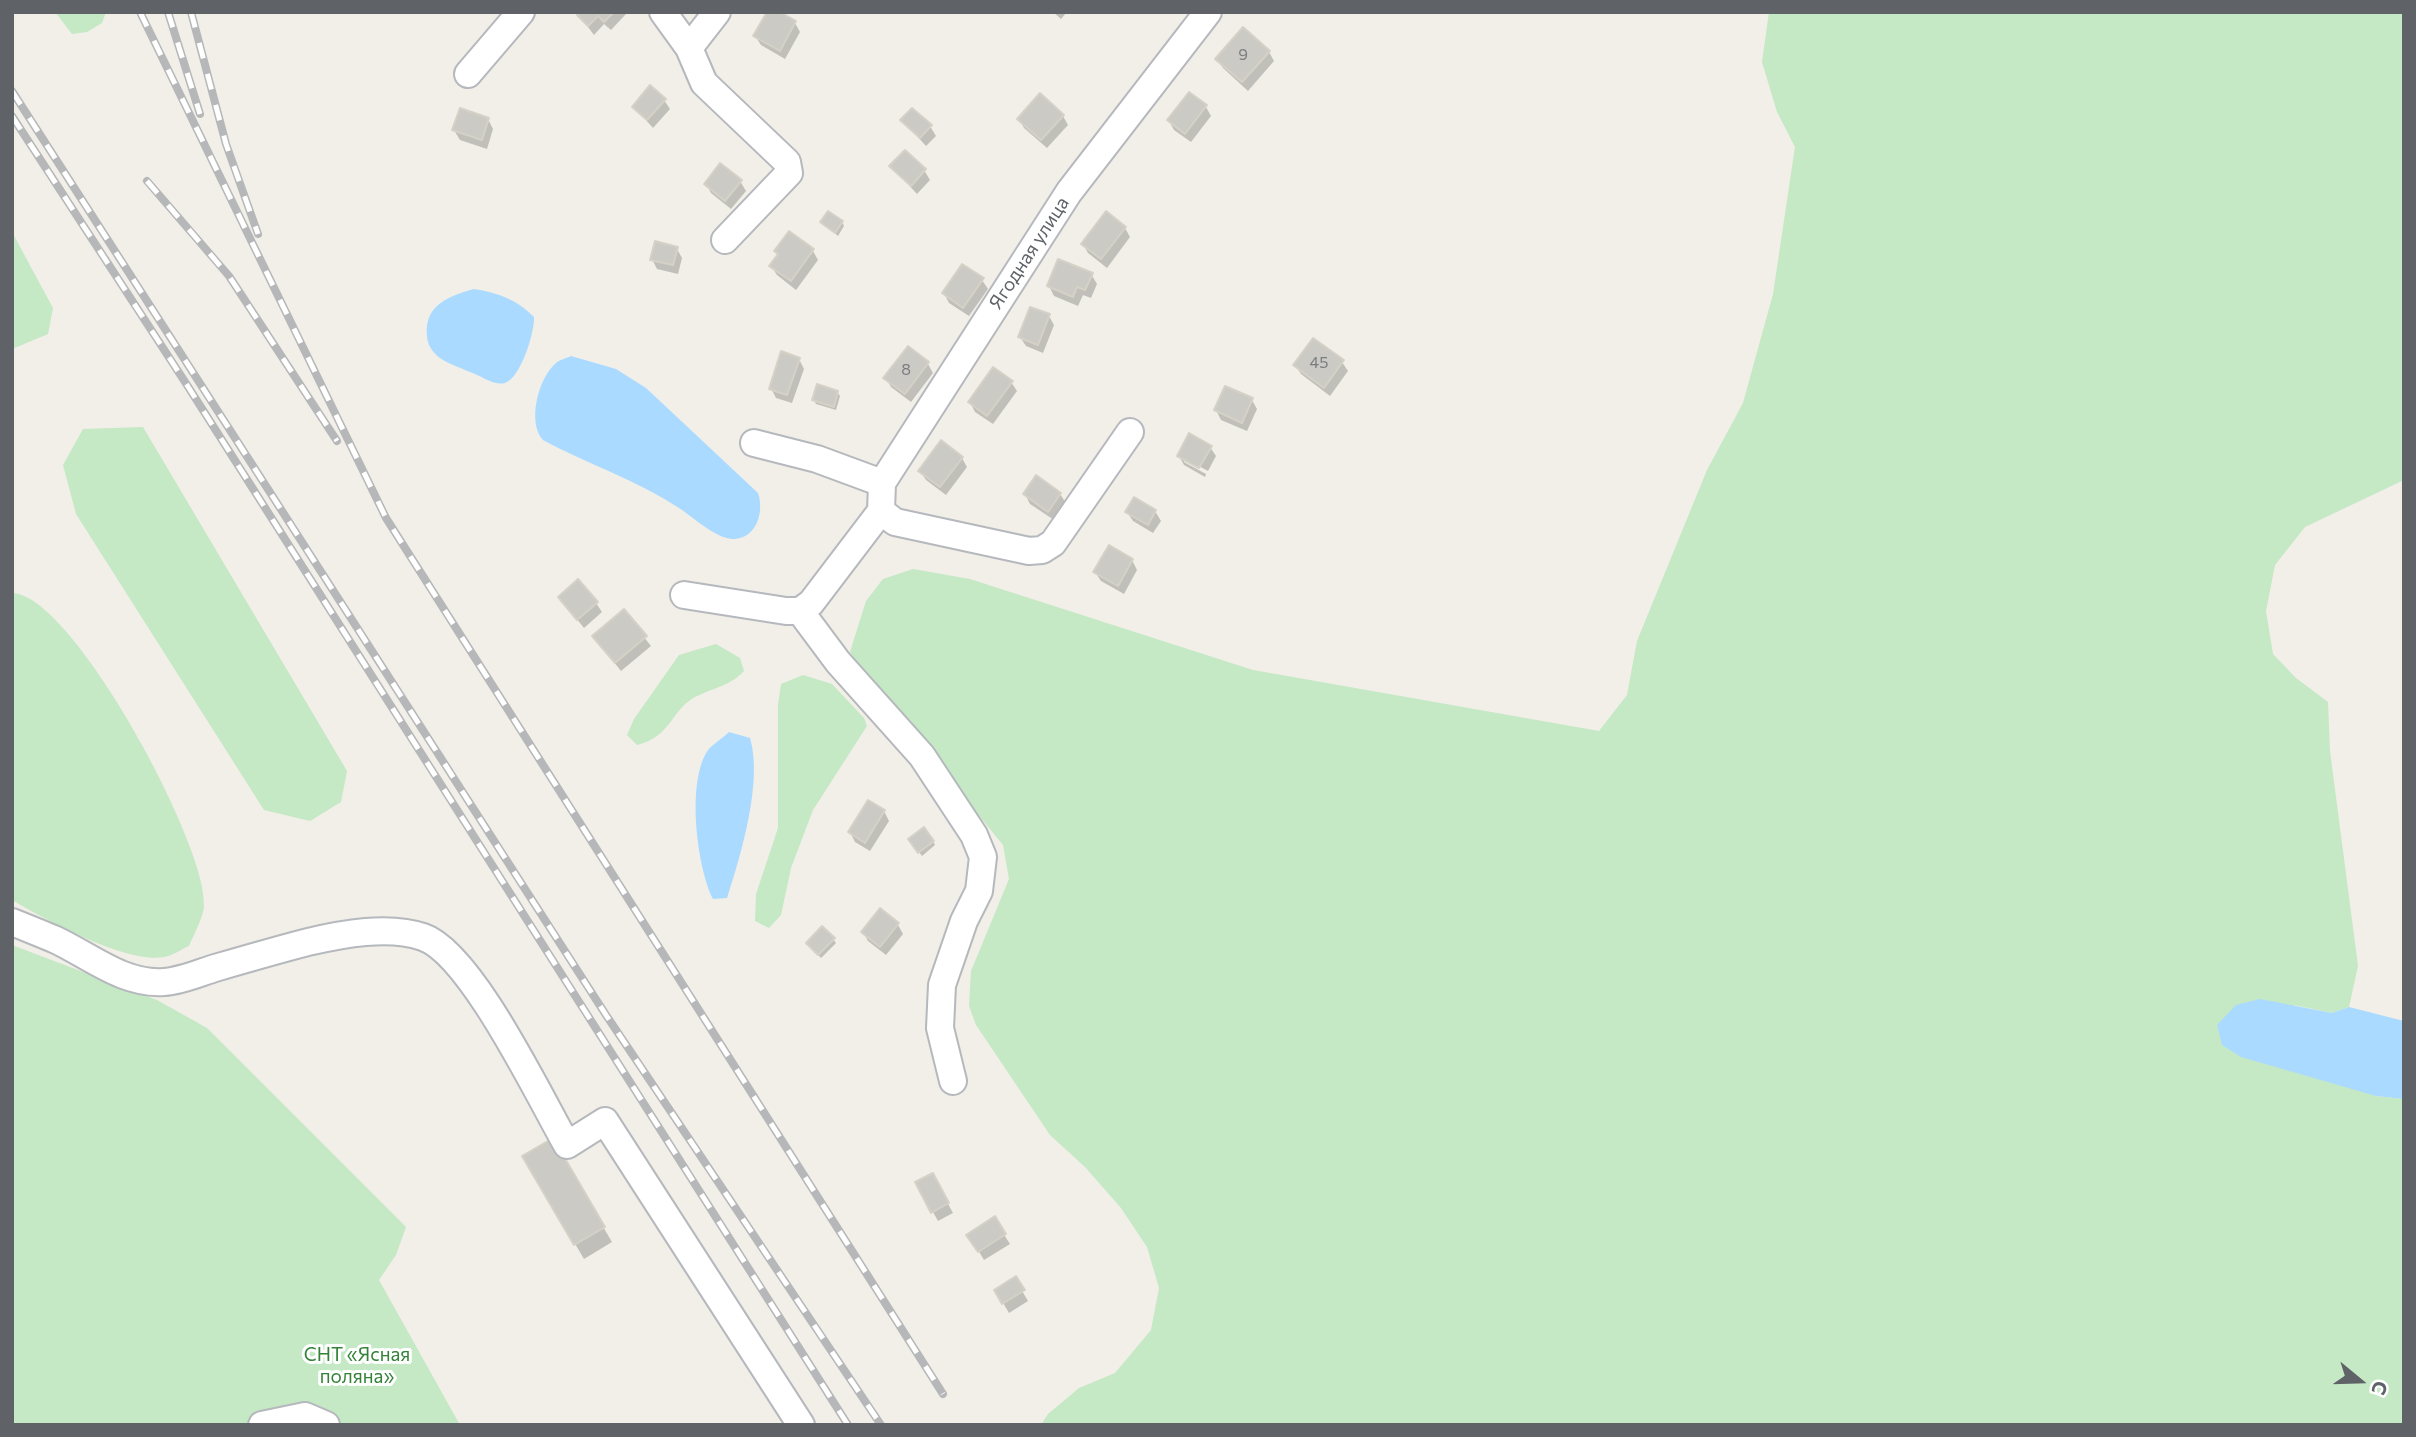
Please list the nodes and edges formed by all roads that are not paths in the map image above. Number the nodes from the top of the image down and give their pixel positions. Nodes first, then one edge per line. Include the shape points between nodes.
1 (521, 12) edge
2 (663, 12) edge
3 (717, 12) edge
4 (1208, 12) edge
5 (689, 48) junction
6 (468, 74) dead end
7 (725, 240) dead end
8 (1130, 432) dead end
9 (754, 443) dead end
10 (882, 484) junction
11 (881, 511) junction
12 (684, 595) dead end
13 (800, 611) junction
14 (12, 922) edge
15 (953, 1081) dead end
16 (262, 1425) edge
17 (326, 1425) edge
18 (801, 1425) edge

1 - 6 street
2 - 5 street
3 - 5 street
4 - 10 street, Ягодная улица via 1069,192
5 - 7 street via 704,83 787,162 789,173
8 - 11 street via 1053,543 1042,550 895,522
9 - 10 street via 817,459
10 - 11 street
11 - 13 street via 811,603
12 - 13 street
13 - 15 street via 838,662 922,756 974,835 983,857 979,891 942,985 940,1028
14 - 18 street via 107,969 163,982 341,936 377,932 425,937 443,948 493,1014 567,1145 606,1121
16 - 17 street via 305,1416

